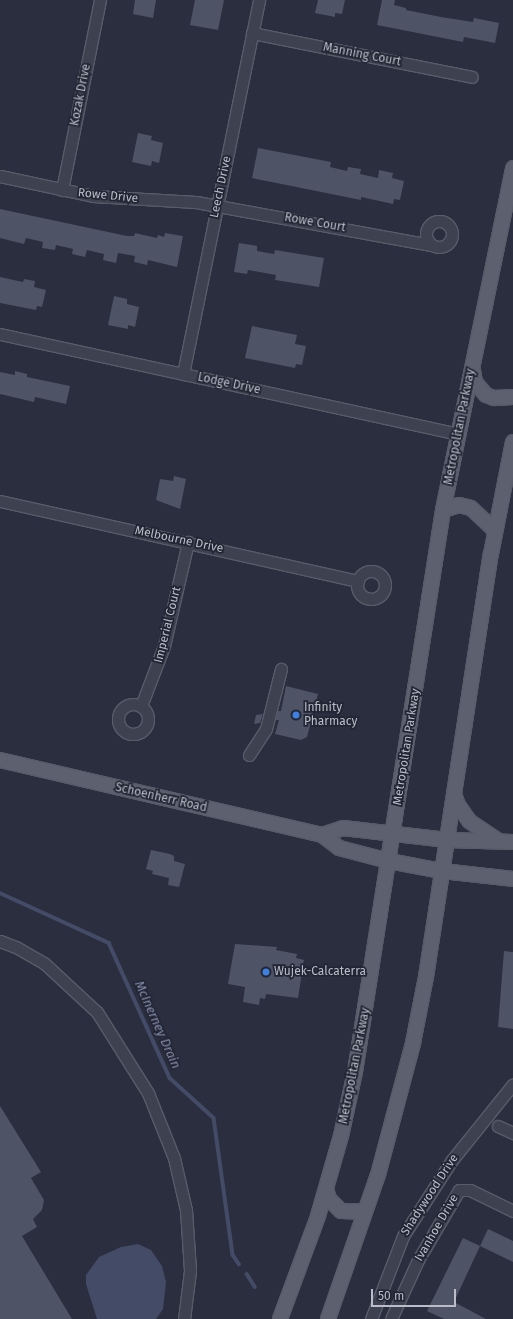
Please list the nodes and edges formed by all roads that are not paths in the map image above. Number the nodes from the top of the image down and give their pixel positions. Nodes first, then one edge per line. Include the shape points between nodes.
1 (100, 0) edge
2 (259, 0) edge
3 (252, 33) junction
4 (472, 77) dead end
5 (513, 168) edge
6 (0, 176) edge
7 (62, 190) junction
8 (217, 206) junction
9 (426, 229) junction
10 (414, 240) junction
11 (430, 244) junction
12 (0, 334) edge
13 (472, 366) junction
14 (183, 374) junction
15 (513, 397) edge
16 (459, 434) junction
17 (513, 442) edge
18 (0, 501) edge
19 (443, 510) junction
20 (495, 530) junction
21 (188, 542) junction
22 (358, 581) dead end
23 (281, 668) dead end
24 (141, 706) dead end
25 (249, 755) dead end
26 (0, 760) edge
27 (454, 794) junction
28 (322, 835) junction
29 (393, 835) junction
30 (447, 840) junction
31 (507, 842) edge
32 (389, 861) junction
33 (442, 871) junction
34 (513, 879) edge
35 (0, 941) edge
36 (513, 1084) edge
37 (498, 1126) dead end
38 (513, 1133) edge
39 (326, 1189) junction
40 (513, 1211) edge
41 (365, 1212) junction
42 (184, 1319) edge
43 (280, 1319) edge
44 (328, 1319) edge
45 (371, 1319) edge
46 (390, 1319) edge

1 - 7 street, Kozak Drive
2 - 3 street, Leech Drive
3 - 4 street, Manning Court
3 - 8 street, Leech Drive
5 - 13 main road, Metropolitan Parkway
6 - 7 street, Rowe Drive
7 - 8 street, Rowe Drive via 114,199 183,200
8 - 10 street, Rowe Court
8 - 14 street, Leech Drive
9 - 10 street, Rowe Court
9 - 11 street via 426,237
9 - 11 street, Rowe Court via 432,222 440,220 448,224 452,232 448,244 439,247
10 - 11 street, Rowe Court
12 - 14 street, Lodge Drive
13 - 15 main road via 475,382 486,395 501,399
13 - 16 main road, Metropolitan Parkway
14 - 16 street, Lodge Drive
16 - 19 main road, Metropolitan Parkway
17 - 20 main road
18 - 21 street, Melbourne Drive
19 - 20 main road via 459,505 471,508
19 - 29 main road, Metropolitan Parkway
20 - 27 main road
21 - 22 street, Melbourne Drive
21 - 24 street, Imperial Court via 164,646
23 - 25 street via 266,729
26 - 28 main road, Schoenherr Road
27 - 30 main road
27 - 31 main road via 469,821 483,833
28 - 29 main road via 343,828
28 - 32 main road, Schoenherr Road via 338,848
29 - 30 main road
29 - 32 main road, Metropolitan Parkway
30 - 31 main road
30 - 33 main road
32 - 33 main road, Schoenherr Road
32 - 39 main road, Metropolitan Parkway via 360,1046
33 - 34 main road, Schoenherr Road
33 - 41 main road via 413,1043 397,1108
35 - 42 street via 27,952 44,963 96,1012 148,1093 174,1158 186,1210 190,1270
36 - 45 street, Shadywood Drive via 452,1160 403,1236
37 - 38 street
39 - 41 main road via 329,1199 341,1211
39 - 43 main road, Metropolitan Parkway
40 - 46 street, Ivanhoe Drive via 470,1190 459,1190 418,1260
41 - 44 main road

